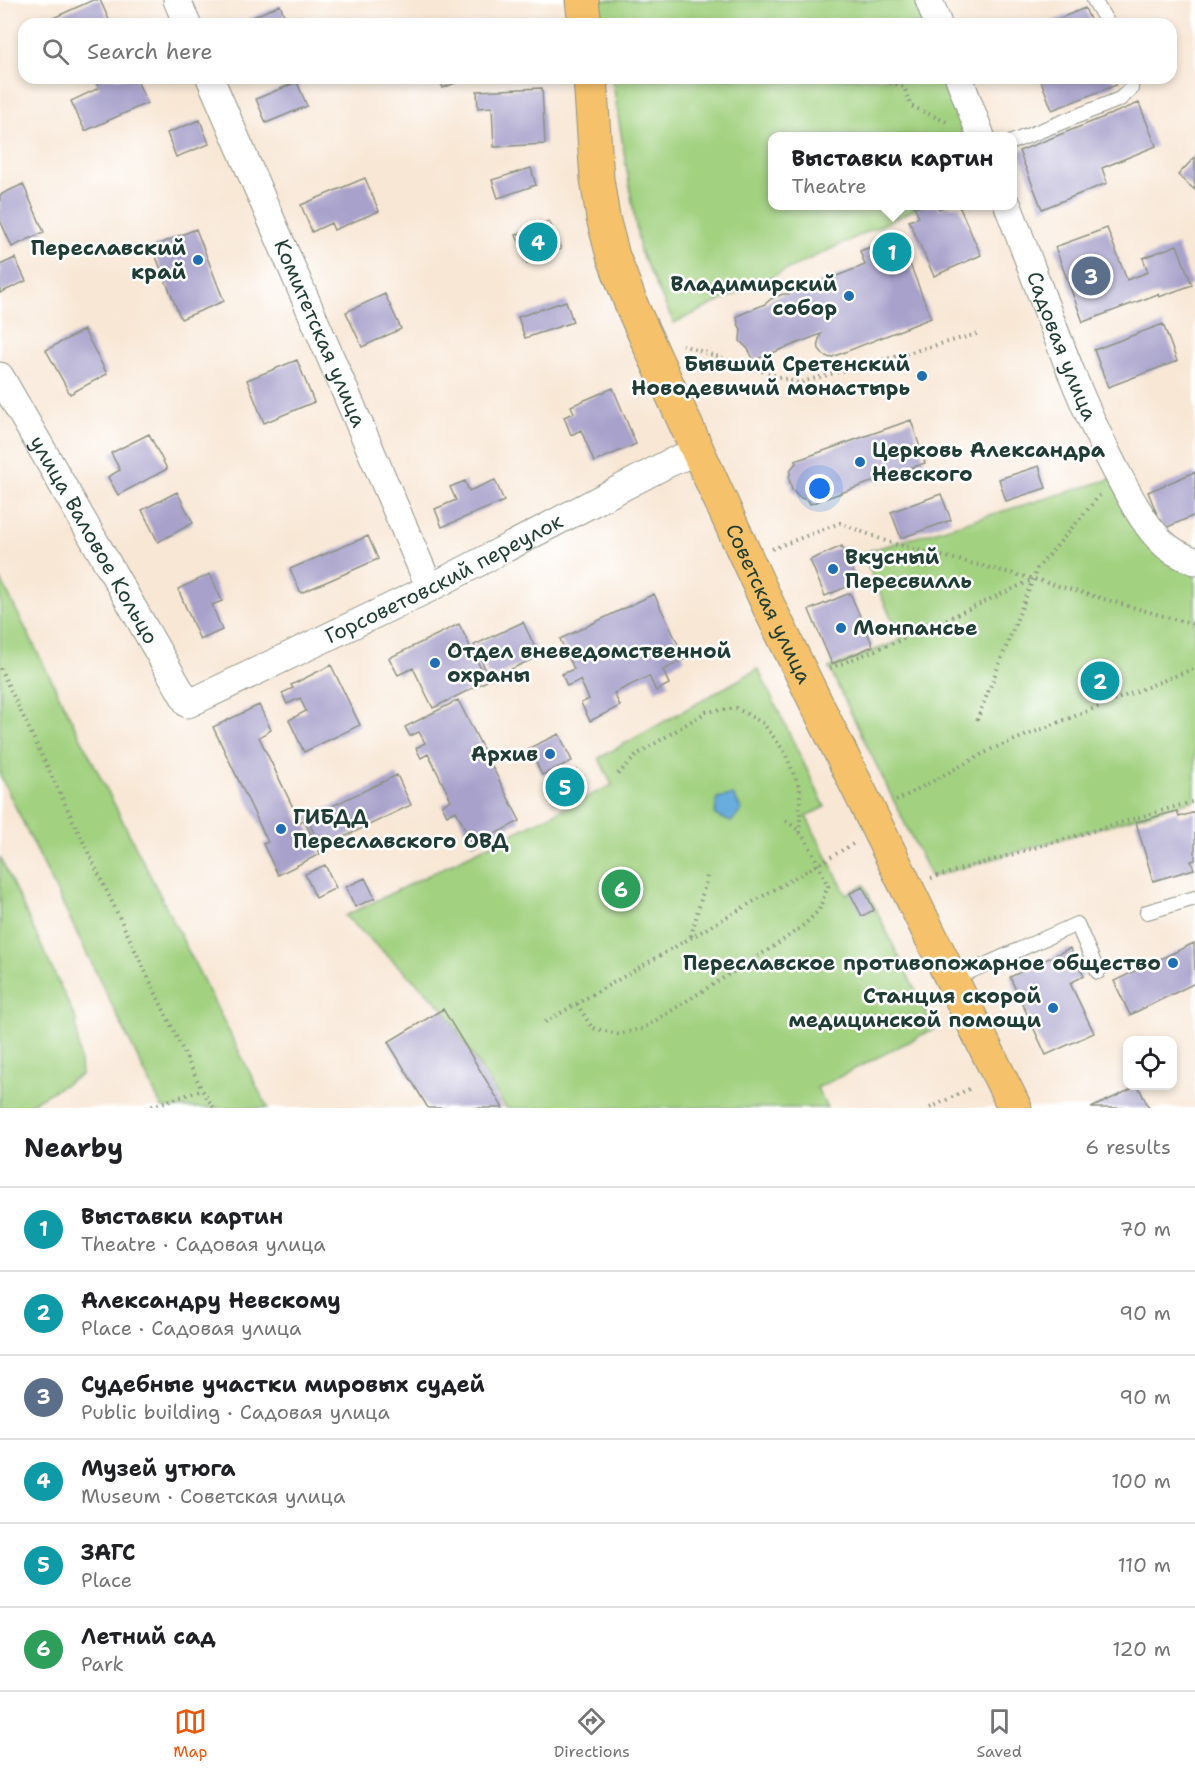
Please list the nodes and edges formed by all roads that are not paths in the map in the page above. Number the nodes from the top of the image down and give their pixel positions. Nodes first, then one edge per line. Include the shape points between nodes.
1 (177, 0) edge
2 (582, 0) edge
3 (929, 0) edge
4 (1094, 0) edge
5 (184, 18) edge
6 (584, 18) edge
7 (936, 18) edge
8 (1104, 18) edge
9 (213, 84) edge
10 (590, 84) edge
11 (961, 84) edge
12 (1131, 84) edge
13 (979, 132) edge
14 (1017, 140) edge
15 (1010, 210) edge
16 (0, 376) edge
17 (697, 450) junction
18 (1195, 561) edge
19 (430, 588) junction
20 (188, 704) joint
21 (1195, 898) edge
22 (1147, 912) dead end
23 (1098, 972) dead end
24 (953, 979) junction
25 (1015, 1108) edge

1 - 5 street
2 - 6 main road
3 - 7 street
4 - 8 lane
9 - 19 street, Комитетская улица
10 - 17 main road, Советская улица via 597,179 613,256 651,352
11 - 13 street
12 - 14 lane via 1120,99
15 - 18 street, Садовая улица via 1093,426 1117,472 1160,541
16 - 20 street, улица Валовое Кольцо
17 - 19 street, Горсоветовский переулок
17 - 24 main road, Советская улица via 769,607
19 - 20 street, Горсоветовский переулок
21 - 22 lane
23 - 24 lane via 1077,924
24 - 25 main road, Советская улица

